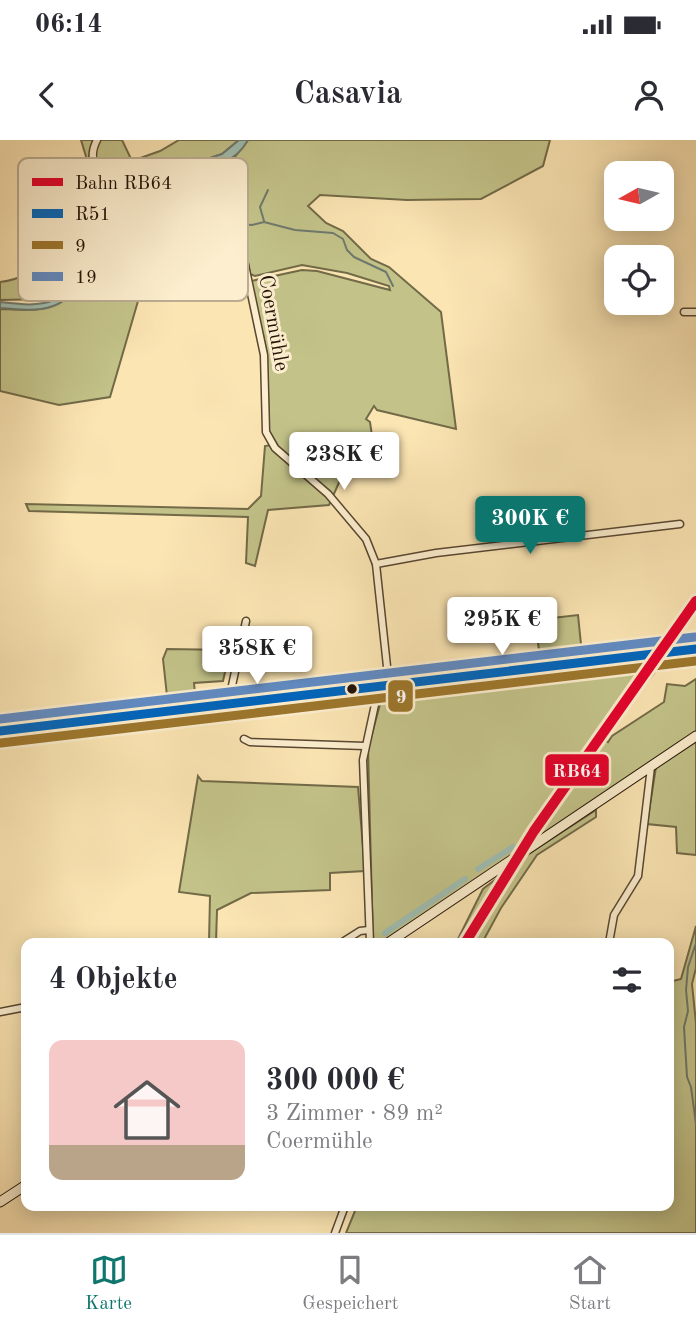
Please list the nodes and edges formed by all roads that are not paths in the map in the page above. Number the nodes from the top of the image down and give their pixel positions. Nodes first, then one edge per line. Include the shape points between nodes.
1 (97, 140) edge
2 (95, 158) edge
3 (248, 279) edge
4 (684, 312) dead end
5 (696, 312) edge
6 (680, 524) dead end
7 (376, 564) junction
8 (246, 621) dead end
9 (696, 649) edge
10 (384, 686) junction
11 (229, 704) junction
12 (0, 731) edge
13 (696, 736) edge
14 (244, 739) dead end
15 (365, 746) junction
16 (651, 767) junction
17 (369, 930) junction
18 (349, 938) edge
19 (370, 938) edge
20 (395, 938) edge
21 (610, 938) edge
22 (21, 1008) edge
23 (0, 1013) edge
24 (21, 1188) edge
25 (0, 1202) edge
26 (343, 1211) edge
27 (335, 1233) edge

1 - 2 street, Coermühle
3 - 7 street, Coermühle via 264,355 269,440 328,494 366,539
4 - 5 street
6 - 7 street
7 - 10 street, Coermühle
8 - 11 street
9 - 10 main road
10 - 11 main road
10 - 15 street, Coermühle
11 - 12 main road
13 - 16 main road
14 - 15 street
15 - 17 street, Coermühle
16 - 20 main road
16 - 21 street via 638,876 614,915
17 - 18 street
17 - 19 street, Coermühle
22 - 23 street
24 - 25 main road
26 - 27 street

